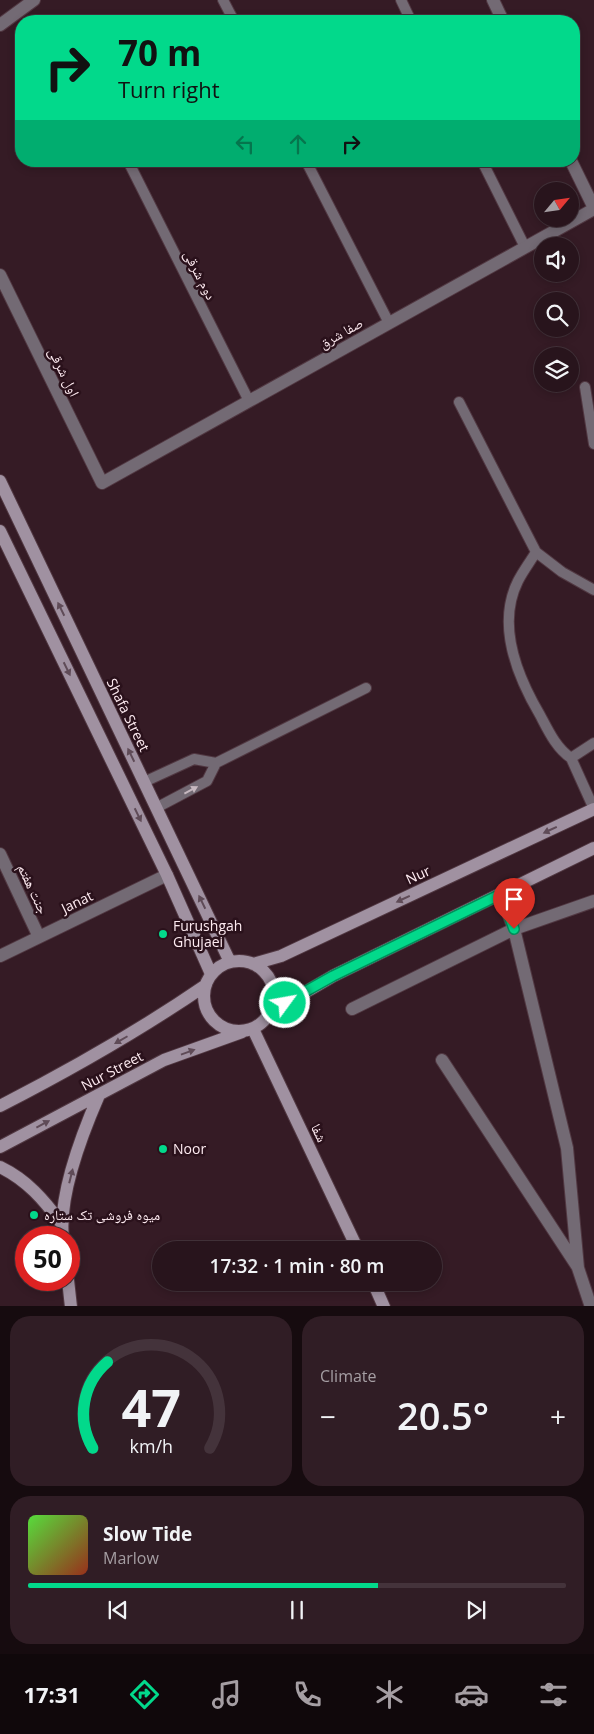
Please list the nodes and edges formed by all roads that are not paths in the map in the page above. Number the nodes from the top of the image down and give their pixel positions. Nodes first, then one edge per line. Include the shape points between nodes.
1 (34, 0) edge
2 (222, 0) edge
3 (400, 0) edge
4 (493, 0) edge
5 (231, 15) edge
6 (408, 15) edge
7 (500, 15) edge
8 (0, 24) edge
9 (131, 167) edge
10 (309, 167) edge
11 (485, 167) edge
12 (574, 167) edge
13 (594, 208) edge
14 (525, 247) junction
15 (0, 275) edge
16 (389, 323) junction
17 (585, 386) dead end
18 (249, 401) junction
19 (459, 402) dead end
20 (594, 444) edge
21 (0, 481) edge
22 (102, 483) joint
23 (0, 531) edge
24 (536, 552) junction
25 (594, 590) edge
26 (366, 688) dead end
27 (594, 743) edge
28 (571, 758) junction
29 (216, 763) junction
30 (144, 782) junction
31 (156, 808) junction
32 (594, 809) edge
33 (594, 848) edge
34 (0, 854) edge
35 (167, 875) junction
36 (501, 894) junction
37 (594, 901) edge
38 (514, 929) junction
39 (39, 937) junction
40 (0, 956) edge
41 (230, 962) junction
42 (253, 964) junction
43 (208, 979) junction
44 (352, 1009) dead end
45 (270, 1013) junction
46 (248, 1030) junction
47 (442, 1060) dead end
48 (99, 1095) junction
49 (0, 1106) edge
50 (0, 1147) edge
51 (0, 1167) edge
52 (61, 1223) junction
53 (61, 1226) edge
54 (354, 1241) edge
55 (578, 1268) junction
56 (69, 1291) edge
57 (377, 1291) edge
58 (71, 1306) edge
59 (384, 1306) edge
60 (591, 1306) edge

1 - 8 street
2 - 5 lane
3 - 6 lane
4 - 7 street
9 - 18 lane, دوم شرقی
10 - 16 lane
11 - 14 lane
12 - 13 street
13 - 14 street, صفا شرق
14 - 16 street, صفا شرق
15 - 22 street, اول شرقی
16 - 18 street, صفا شرق
17 - 20 lane
18 - 22 street, صفا شرق
19 - 24 lane
30 -> 21 main road, Shafa Street
23 -> 35 main road
24 - 25 lane
24 - 28 lane via 518,582 510,608 513,656 530,698 555,742
26 - 29 lane
27 - 28 lane
28 - 32 lane
29 - 30 lane via 194,759
31 -> 29 lane via 207,781
30 - 31 main road, Shafa Street
41 -> 31 main road, Shafa Street
32 -> 42 main road, Nur via 290,952
33 - 36 main road
34 - 39 street, جنت هفتم
35 - 39 street, Janat
35 - 43 main road
36 - 38 street
36 - 45 main road via 333,976
37 - 38 street
38 - 44 street
38 - 55 street via 567,1148
39 - 40 street, Janat
41 - 42 main road
41 - 43 main road via 220,966
42 - 45 main road via 263,970 274,990
43 - 46 main road via 204,996 211,1018 225,1028
43 -> 49 main road, Nur Street via 152,1023
45 - 46 main road via 263,1022
48 -> 46 main road, Nur Street via 164,1060
46 - 54 main road, شفا
47 - 55 street
50 -> 48 main road, Nur Street
52 -> 48 main road via 82,1135
51 - 52 main road via 40,1194
52 - 53 main road
55 - 60 street
56 - 58 main road
57 - 59 main road

